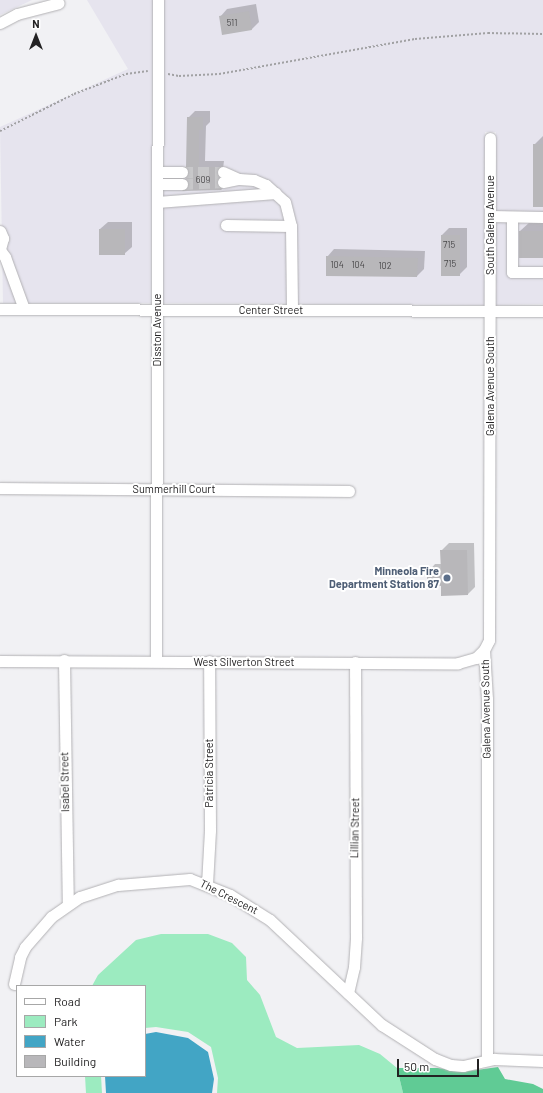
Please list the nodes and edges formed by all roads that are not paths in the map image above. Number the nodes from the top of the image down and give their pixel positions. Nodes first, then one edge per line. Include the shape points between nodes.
1 (158, 0) edge
2 (59, 3) dead end
3 (0, 22) edge
4 (490, 138) dead end
5 (158, 172) junction
6 (182, 172) tunnel mouth
7 (223, 178) tunnel mouth
8 (158, 184) junction
9 (182, 184) tunnel mouth
10 (276, 193) junction
11 (157, 202) junction
12 (491, 216) junction
13 (512, 217) junction
14 (543, 217) edge
15 (226, 225) dead end
16 (291, 226) junction
17 (0, 231) edge
18 (0, 249) edge
19 (543, 272) edge
20 (0, 309) edge
21 (24, 309) junction
22 (157, 309) junction
23 (292, 310) junction
24 (491, 311) junction
25 (543, 311) edge
26 (0, 488) edge
27 (158, 489) junction
28 (349, 491) dead end
29 (484, 650) junction
30 (64, 660) junction
31 (0, 661) edge
32 (156, 661) junction
33 (209, 661) junction
34 (355, 662) junction
35 (207, 884) junction
36 (68, 904) junction
37 (14, 984) dead end
38 (348, 993) junction
39 (487, 1060) junction
40 (543, 1061) edge

1 - 5 street, Disston Avenue
2 - 3 street via 17,14
4 - 12 street, South Galena Avenue
5 - 6 street
5 - 8 street, Disston Avenue
7 - 10 street via 254,180
8 - 9 street
8 - 11 street, Disston Avenue
10 - 11 street
10 - 16 street via 285,202
11 - 22 street, Disston Avenue
12 - 13 street
12 - 24 street, South Galena Avenue
13 - 14 street
13 - 19 street via 512,272
15 - 16 street
16 - 23 street
17 - 18 street via 3,238
18 - 21 street
20 - 21 street, Center Street
21 - 22 street, Center Street
22 - 23 street, Center Street
22 - 27 street, Disston Avenue
23 - 24 street, Center Street
24 - 25 street, Center Street
24 - 29 street, Galena Avenue South via 489,640
26 - 27 street, Summerhill Court
27 - 28 street, Summerhill Court
27 - 32 street, Disston Avenue
29 - 34 street, West Silverton Street via 476,658 458,663
29 - 39 street, Galena Avenue South via 487,699
30 - 31 street, West Silverton Street
30 - 32 street, West Silverton Street
30 - 36 street, Isabel Street
32 - 33 street, West Silverton Street
33 - 34 street, West Silverton Street
33 - 35 street, Patricia Street via 210,830
34 - 38 street, Lillian Street via 356,937 354,967
35 - 36 street, The Crescent via 190,879 125,884 94,891
35 - 38 street, The Crescent via 270,920
36 - 37 street, The Crescent via 51,917 25,947
38 - 39 street, The Crescent via 397,1037 443,1064 463,1066
39 - 40 street, The Crescent

